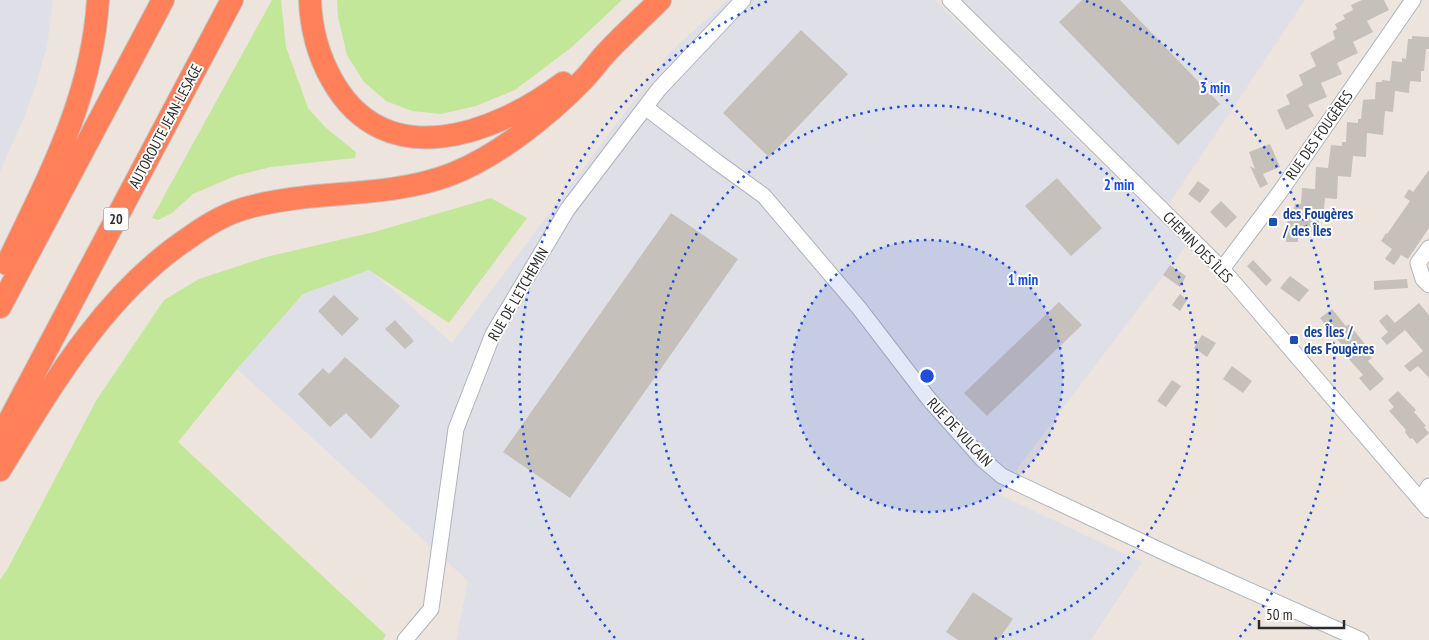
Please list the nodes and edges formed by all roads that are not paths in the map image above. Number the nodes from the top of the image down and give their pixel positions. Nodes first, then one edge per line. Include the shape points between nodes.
1 (98, 0) edge
2 (163, 0) edge
3 (232, 0) edge
4 (310, 0) edge
5 (660, 0) edge
6 (743, 0) edge
7 (950, 0) edge
8 (1413, 0) edge
9 (607, 52) junction
10 (645, 107) junction
11 (1429, 248) edge
12 (1222, 269) junction
13 (0, 278) edge
14 (1429, 285) edge
15 (0, 308) edge
16 (0, 438) edge
17 (0, 470) edge
18 (1429, 486) edge
19 (1424, 505) edge
20 (405, 640) edge
21 (1361, 640) edge

1 - 13 highway via 92,50 80,100 68,134
2 - 15 highway
3 - 16 highway, AUTOROUTE JEAN-LESAGE / 20
4 - 9 highway via 311,22 322,61 339,93 377,127 404,136 435,138 470,132 507,118 544,98
5 - 9 highway
6 - 10 street, RUE DE L'ETCHEMIN
7 - 12 street, CHEMIN DES ÎLES
8 - 12 street, RUE DES FOUGÈRES via 1280,192
9 - 17 highway via 585,79 547,114 499,150 453,174 409,186 249,207 211,223 166,253 124,293 88,336 54,382
10 - 20 street, RUE DE L'ETCHEMIN via 567,210 493,334 456,428 431,609
10 - 21 street, RUE DE VULCAIN via 764,196 859,308 928,398 983,460 1002,476
11 - 14 street via 1418,263 1423,279
12 - 19 street, CHEMIN DES ÎLES
18 - 19 street

